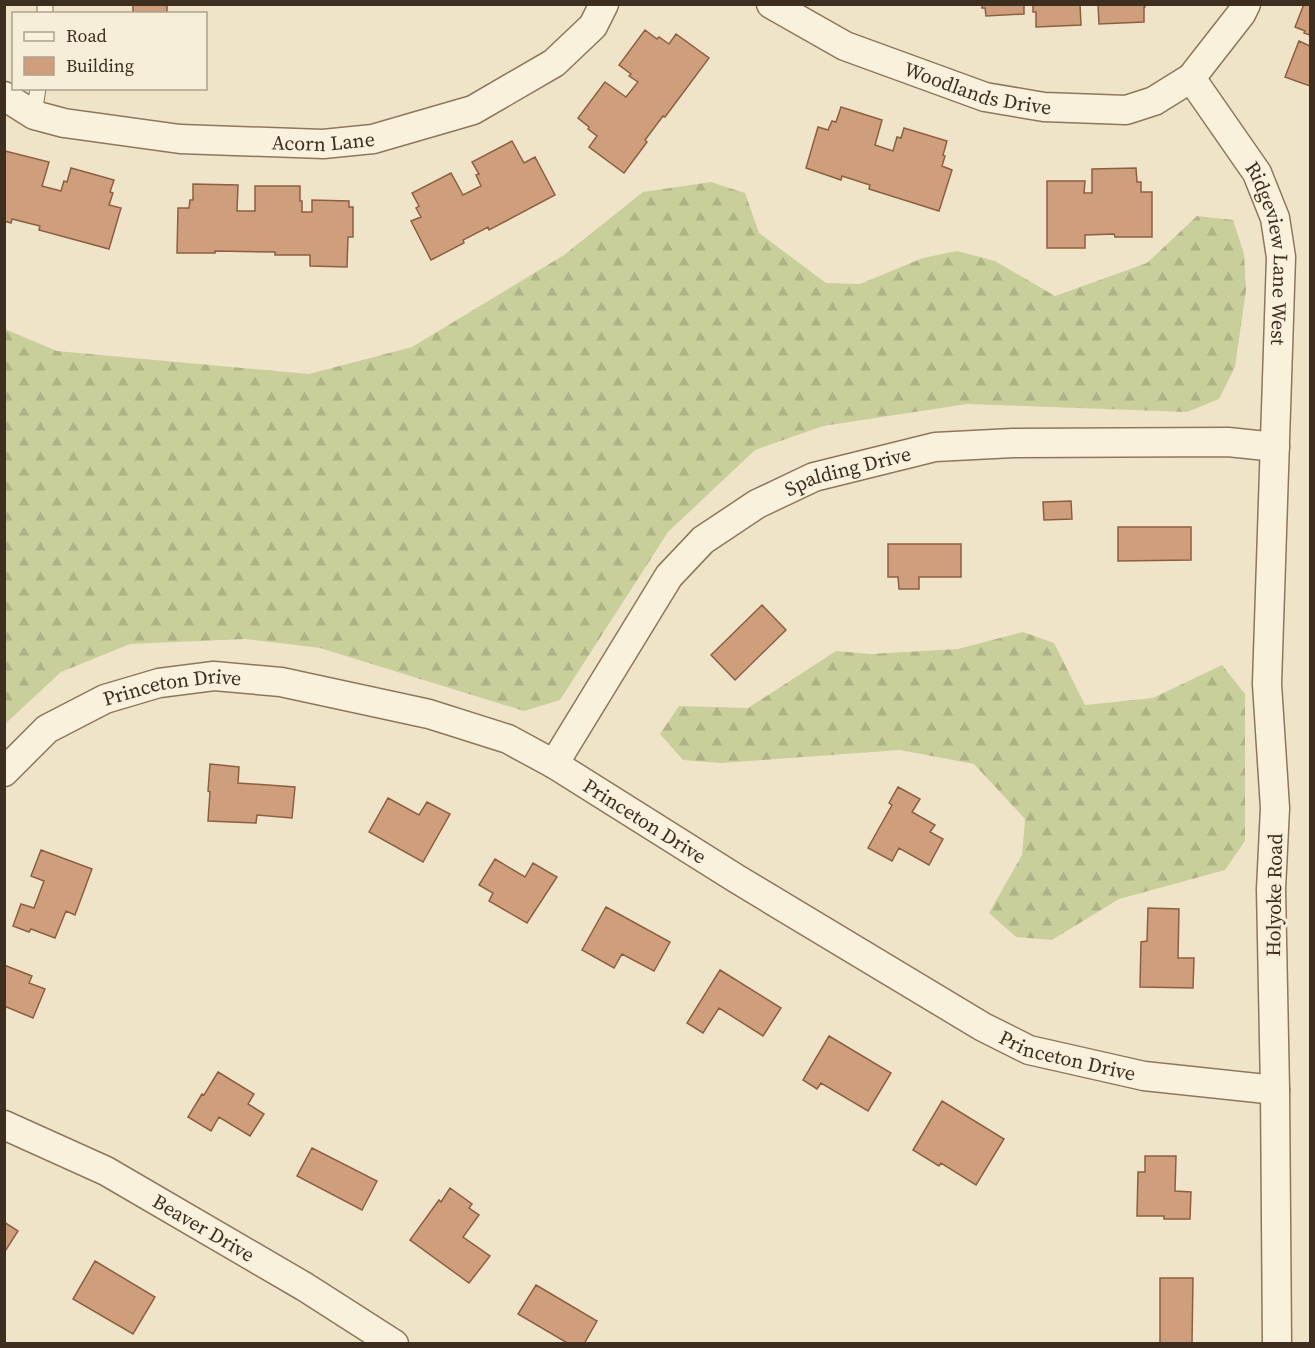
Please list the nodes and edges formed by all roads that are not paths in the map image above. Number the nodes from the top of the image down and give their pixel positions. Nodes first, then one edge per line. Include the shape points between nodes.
1 (604, 4) edge
2 (771, 4) edge
3 (1246, 4) edge
4 (1191, 78) junction
5 (4, 96) edge
6 (36, 102) edge
7 (1275, 447) junction
8 (554, 764) junction
9 (4, 772) edge
10 (1275, 1090) junction
11 (4, 1125) edge
12 (394, 1344) edge
13 (1277, 1344) edge

1 - 6 street, Acorn Lane via 593,26 554,63 473,110 373,139 323,144 180,139 64,123
2 - 4 street, Woodlands Drive via 844,46 985,97 1044,107 1126,110 1154,101
3 - 4 street
4 - 7 street, Ridgeview Lane West via 1257,174 1275,218 1281,257
5 - 6 street, Acorn Lane
7 - 8 street, Spalding Drive via 1228,442 935,447 814,477 757,504 703,540 669,576
7 - 10 street, Holyoke Road via 1267,684 1275,808 1271,889
8 - 9 street, Princeton Drive via 508,739 429,714 281,682 214,676 159,683 105,699 48,729
8 - 10 street, Princeton Drive via 737,879 983,1027 1029,1050 1144,1076
10 - 13 street, Holyoke Road
11 - 12 street, Beaver Drive via 106,1171 305,1287

